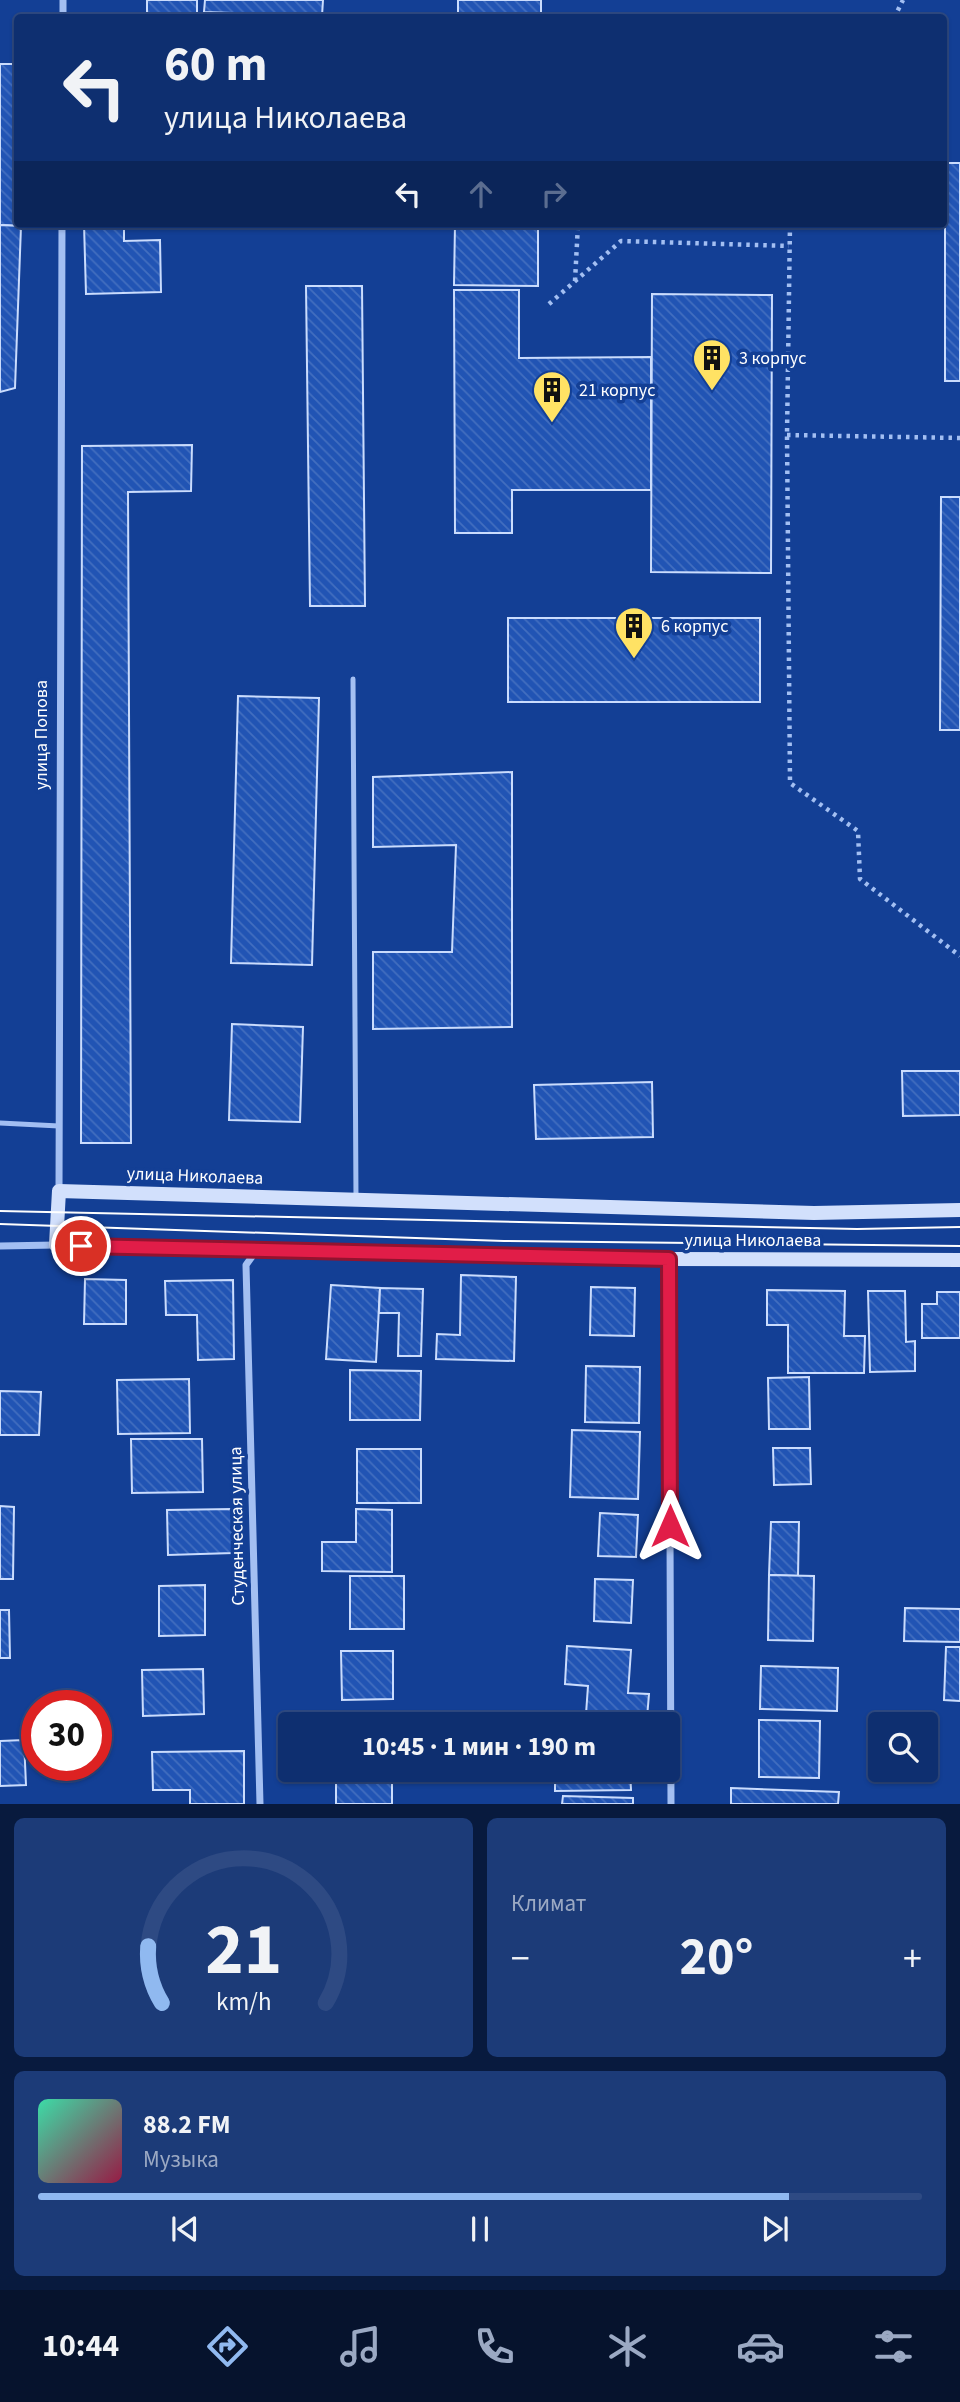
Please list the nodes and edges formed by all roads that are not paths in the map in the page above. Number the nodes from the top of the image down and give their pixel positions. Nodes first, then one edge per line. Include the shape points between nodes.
1 (62, 228) edge
2 (353, 679) dead end
3 (0, 1123) edge
4 (59, 1126) junction
5 (59, 1191) junction
6 (356, 1201) junction
7 (960, 1210) edge
8 (56, 1245) junction
9 (0, 1246) edge
10 (256, 1250) junction
11 (669, 1259) junction
12 (960, 1260) edge
13 (260, 1804) edge
14 (671, 1804) edge

1 - 4 street, улица Попова
2 - 6 lane
3 - 4 lane
4 - 5 street, улица Попова
5 - 6 street, улица Николаева
5 - 8 street, улица Попова
6 - 7 street, улица Николаева via 814,1213
8 - 9 street, улица Николаева
8 - 10 street, улица Николаева
10 - 11 street, улица Николаева
10 - 13 street, Студенческая улица via 246,1265
11 - 12 street, улица Николаева
11 - 14 street

